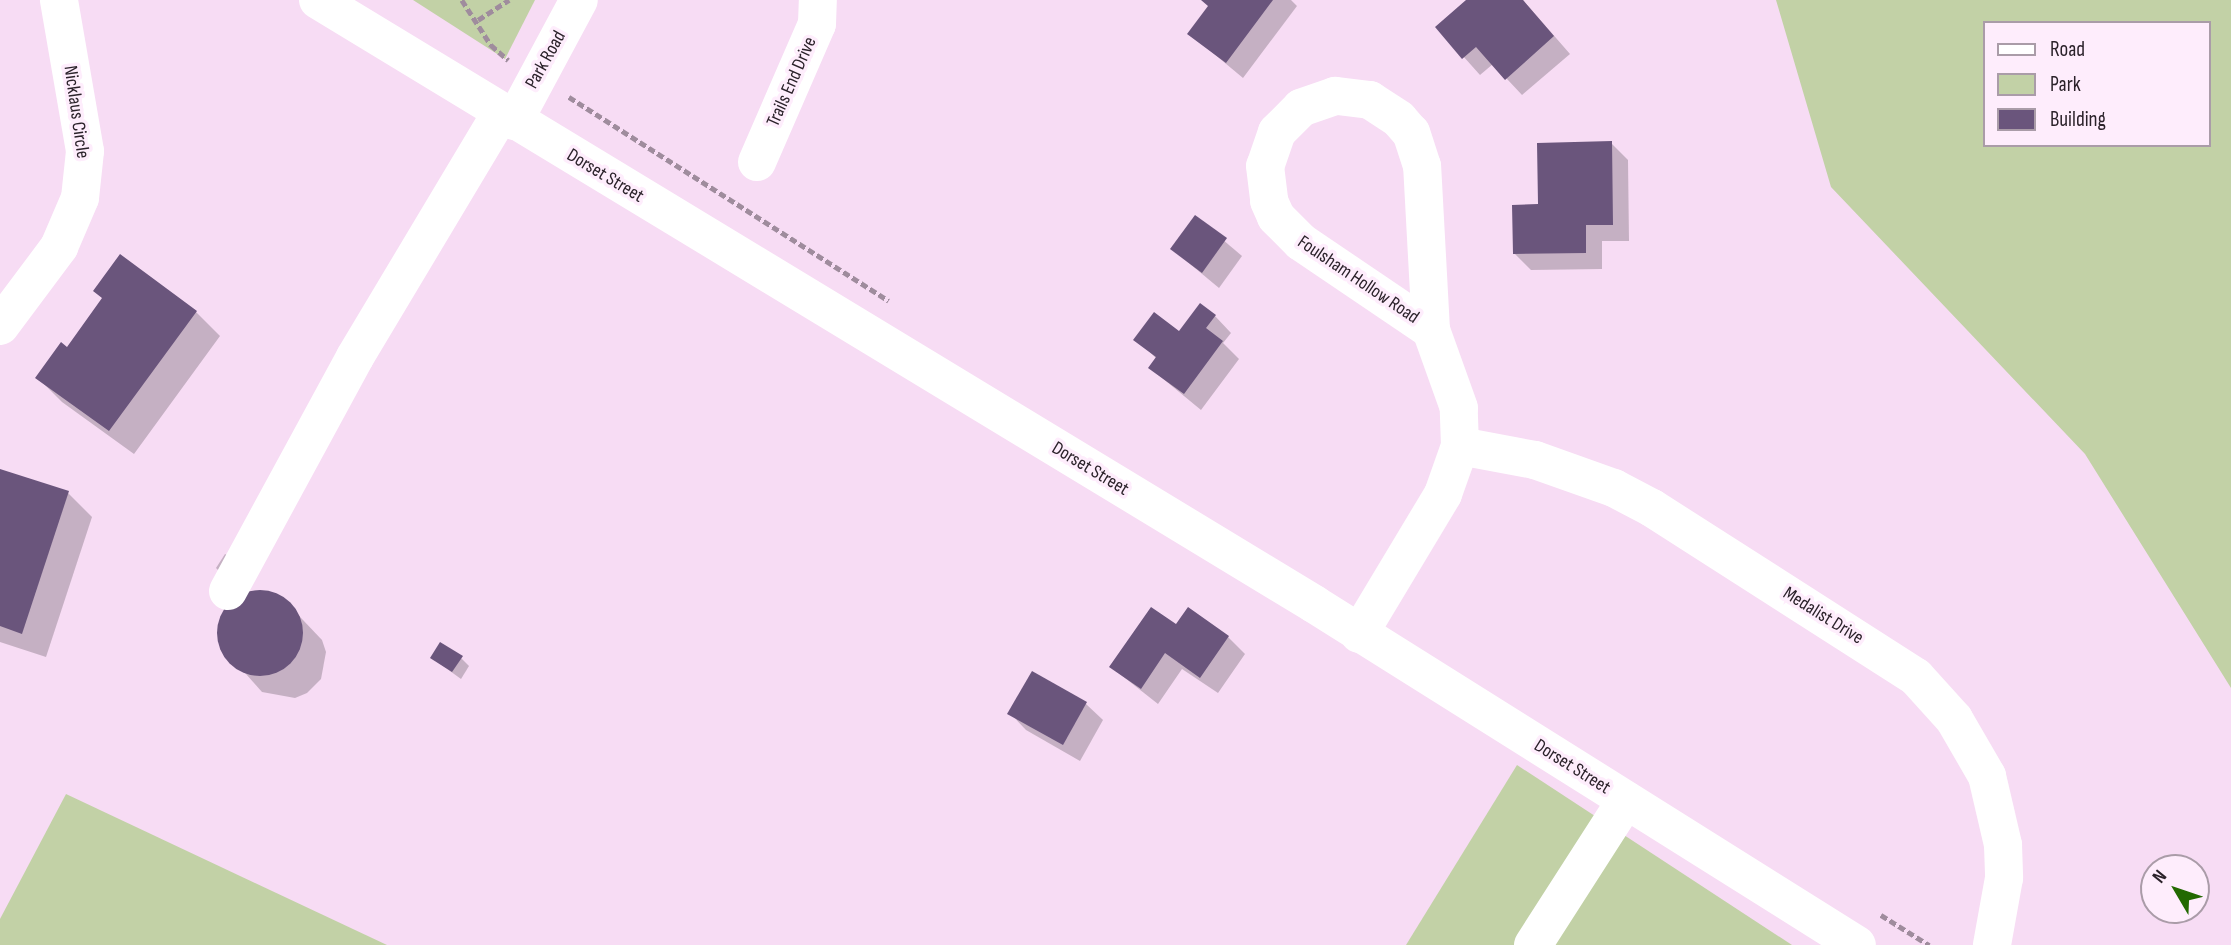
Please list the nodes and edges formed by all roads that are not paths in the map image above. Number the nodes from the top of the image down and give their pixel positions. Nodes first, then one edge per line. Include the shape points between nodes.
1 (59, 0) edge
2 (318, 0) edge
3 (579, 0) edge
4 (818, 0) edge
5 (507, 117) junction
6 (757, 162) dead end
7 (0, 326) edge
8 (1431, 330) junction
9 (1460, 446) junction
10 (228, 591) dead end
11 (1359, 634) junction
12 (1626, 800) junction
13 (1533, 945) edge
14 (1857, 945) edge
15 (1992, 945) edge

1 - 7 street, Nicklaus Circle via 85,151 80,198 59,247
2 - 5 street, Dorset Street
3 - 5 street, Park Road
4 - 6 street, Trails End Drive via 817,24
5 - 10 street, Park Road via 355,358
5 - 11 street, Dorset Street
8 - 8 street, Foulsham Hollow Road via 1422,166 1411,133 1385,108 1361,98 1335,96 1301,108 1277,132 1265,166 1276,217 1301,242
8 - 9 street, Foulsham Hollow Road via 1454,388
9 - 11 street, Foulsham Hollow Road via 1443,494
9 - 15 street, Medalist Drive via 1535,460 1614,488 1916,677 1954,719 1987,776 2001,835 2004,878
11 - 12 street, Dorset Street
12 - 13 street
12 - 14 street, Dorset Street

